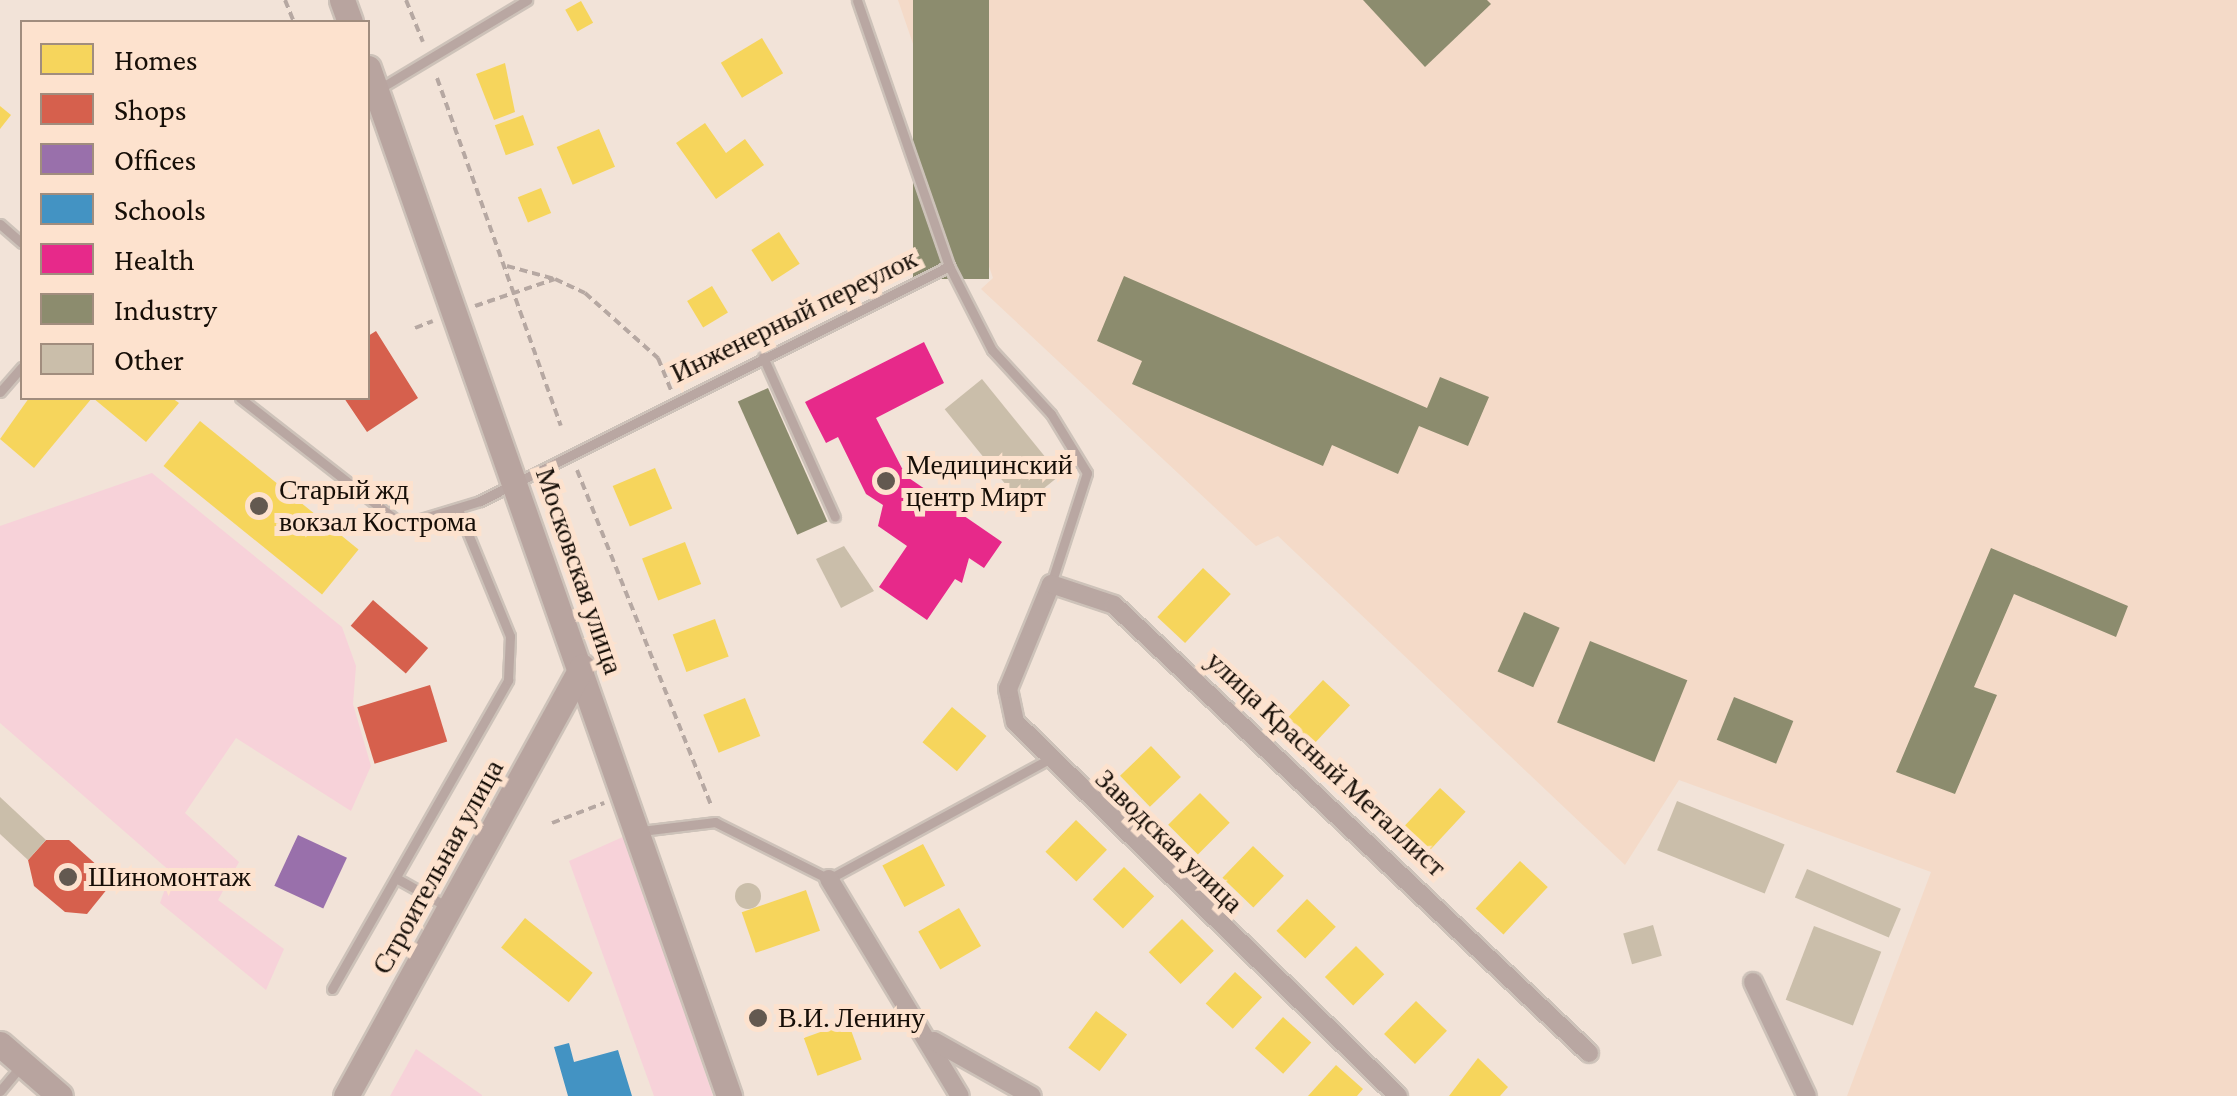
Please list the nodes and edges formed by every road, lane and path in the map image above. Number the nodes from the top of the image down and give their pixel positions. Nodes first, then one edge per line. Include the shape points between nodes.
1 (406, 0) edge
2 (526, 0) edge
3 (857, 0) edge
4 (425, 46) dead end
5 (437, 78) dead end
6 (370, 87) edge
7 (0, 224) edge
8 (20, 242) edge
9 (504, 265) junction
10 (948, 266) junction
11 (555, 279) junction
12 (513, 292) junction
13 (474, 306) dead end
14 (442, 318) dead end
15 (415, 328) dead end
16 (762, 356) junction
17 (20, 369) edge
18 (0, 392) edge
19 (243, 400) edge
20 (675, 400) junction
21 (561, 426) dead end
22 (577, 470) dead end
23 (516, 481) junction
24 (458, 509) junction
25 (835, 517) dead end
26 (1051, 584) junction
27 (582, 667) junction
28 (1045, 761) junction
29 (612, 800) dead end
30 (712, 807) dead end
31 (552, 823) dead end
32 (638, 831) junction
33 (396, 878) junction
34 (829, 879) junction
35 (449, 908) junction
36 (1753, 982) dead end
37 (332, 989) dead end
38 (929, 1038) junction
39 (0, 1044) edge
40 (1589, 1053) dead end
41 (22, 1064) junction
42 (0, 1091) edge
43 (60, 1096) edge
44 (346, 1096) edge
45 (729, 1096) edge
46 (960, 1096) edge
47 (1032, 1096) edge
48 (1398, 1096) edge
49 (1807, 1096) edge

1 - 4 path
2 - 6 lane
3 - 10 lane, Инженерный переулок
5 - 9 path
6 - 23 main road, Московская улица
7 - 8 lane
9 - 11 path
9 - 12 path
10 - 16 lane, Инженерный переулок
10 - 26 lane via 992,350 1051,414 1087,473
11 - 12 path
11 - 20 path via 585,293 658,358
12 - 13 path
12 - 21 path
14 - 15 path
16 - 20 lane, Инженерный переулок
16 - 25 lane
17 - 18 lane
19 - 24 lane, Инженерный переулок via 395,520
20 - 23 lane, Инженерный переулок
22 - 30 path
23 - 24 lane, Инженерный переулок
23 - 27 main road, Московская улица
24 - 33 lane via 510,636 508,680
26 - 28 street, Заводская улица via 1008,689 1015,722
26 - 40 street, улица Красный Металлист via 1114,605
27 - 32 main road, Московская улица
27 - 35 main road, Строительная улица
28 - 34 lane
28 - 48 street, Заводская улица
29 - 31 path
32 - 34 lane via 715,822
32 - 45 main road, Московская улица
33 - 35 lane
33 - 37 lane
34 - 38 street
35 - 44 main road, Строительная улица
36 - 49 street
38 - 46 street
38 - 47 street
39 - 41 main road
41 - 42 lane
41 - 43 main road

